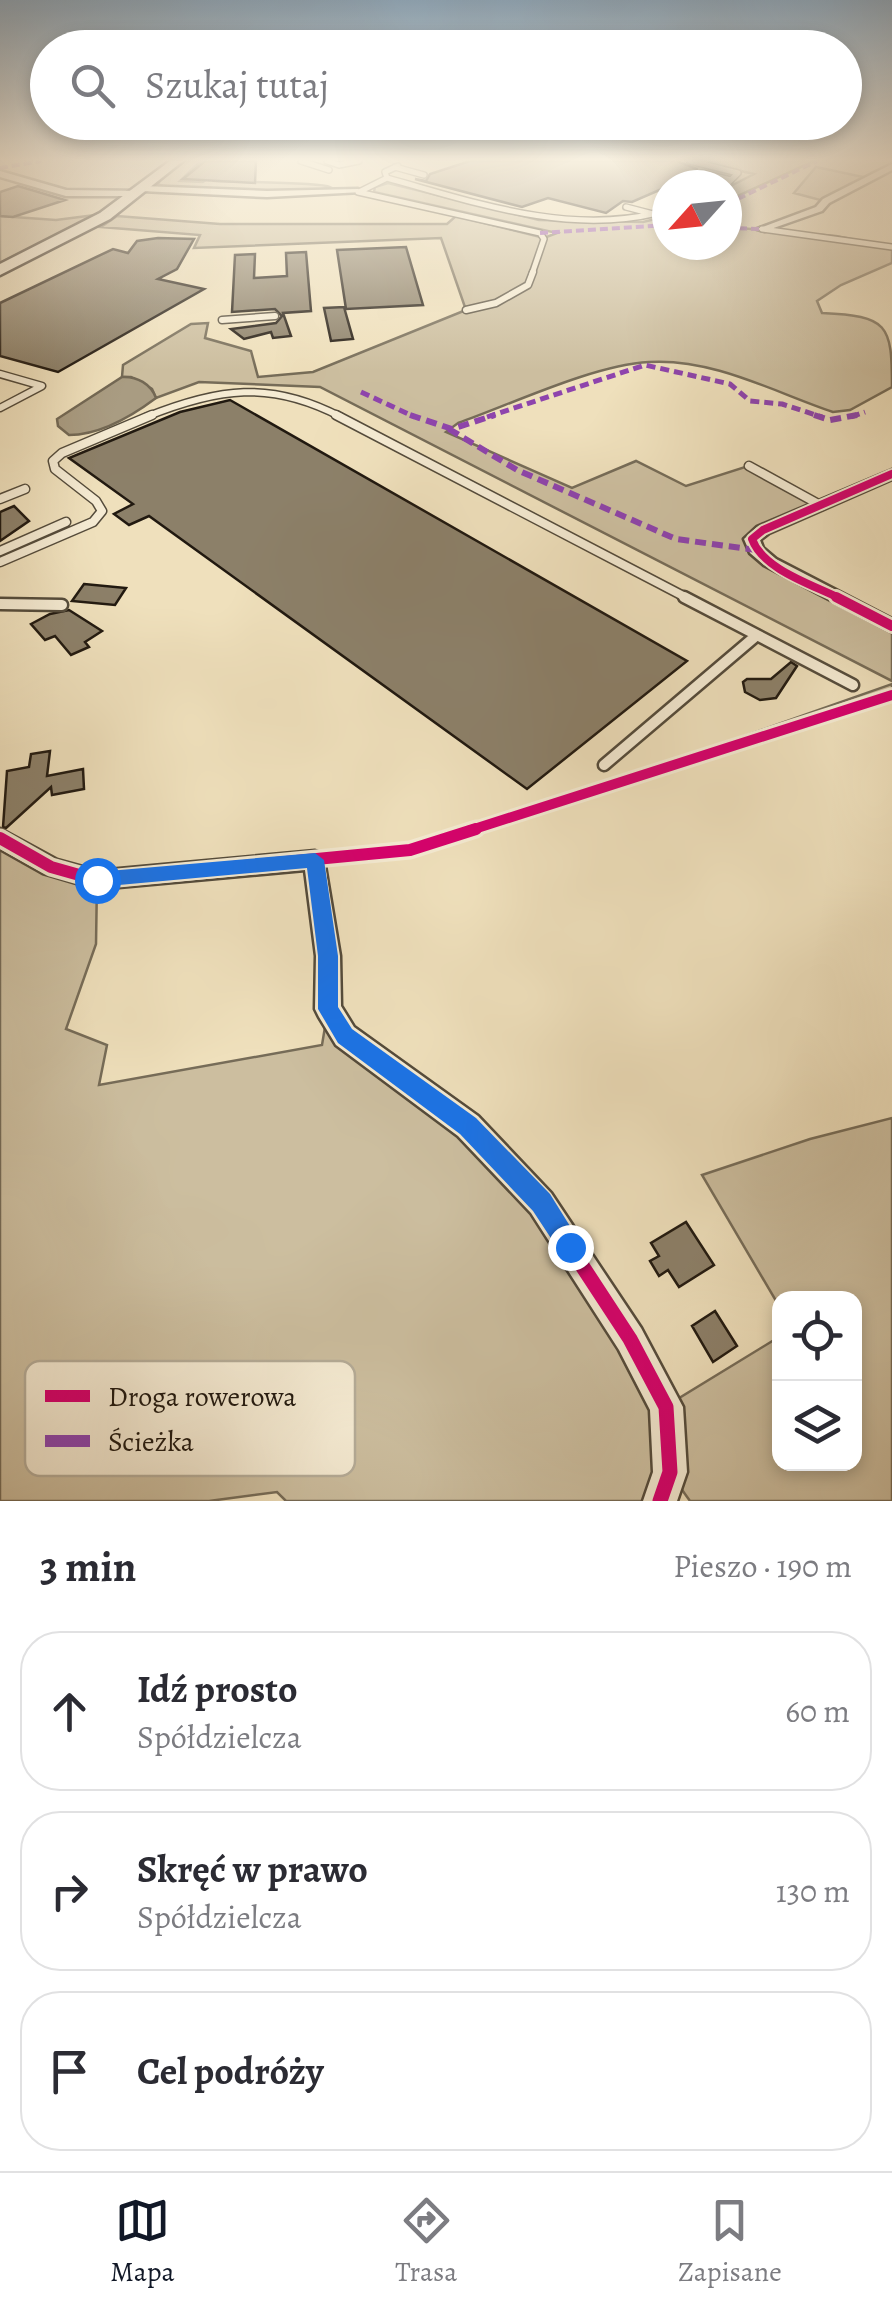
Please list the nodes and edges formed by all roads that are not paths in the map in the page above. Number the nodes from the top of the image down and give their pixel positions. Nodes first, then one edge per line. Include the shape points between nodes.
1 (80, 231) edge
2 (531, 231) edge
3 (770, 231) edge
4 (892, 248) edge
5 (0, 270) edge
6 (466, 310) dead end
7 (275, 316) dead end
8 (222, 320) dead end
9 (0, 374) edge
10 (1, 409) edge
11 (749, 466) dead end
12 (892, 474) edge
13 (24, 489) dead end
14 (0, 499) edge
15 (822, 506) junction
16 (66, 522) dead end
17 (0, 551) edge
18 (0, 562) edge
19 (0, 604) edge
20 (62, 605) dead end
21 (892, 626) edge
22 (757, 635) junction
23 (853, 685) dead end
24 (604, 765) dead end
25 (0, 838) edge
26 (660, 1501) edge

1 - 5 street
2 - 6 lane via 544,239 528,285
3 - 4 lane
7 - 8 lane
9 - 10 lane via 42,386
11 - 15 lane
12 - 15 street
13 - 14 lane
15 - 21 street via 756,534 756,550
16 - 17 lane
18 - 22 lane via 93,522 102,511 55,469 62,453 219,392 287,393
19 - 20 lane
22 - 23 lane
22 - 24 lane
25 - 26 street via 51,868 97,880 315,860 328,1009 345,1036 468,1126 541,1203 666,1407 670,1472

